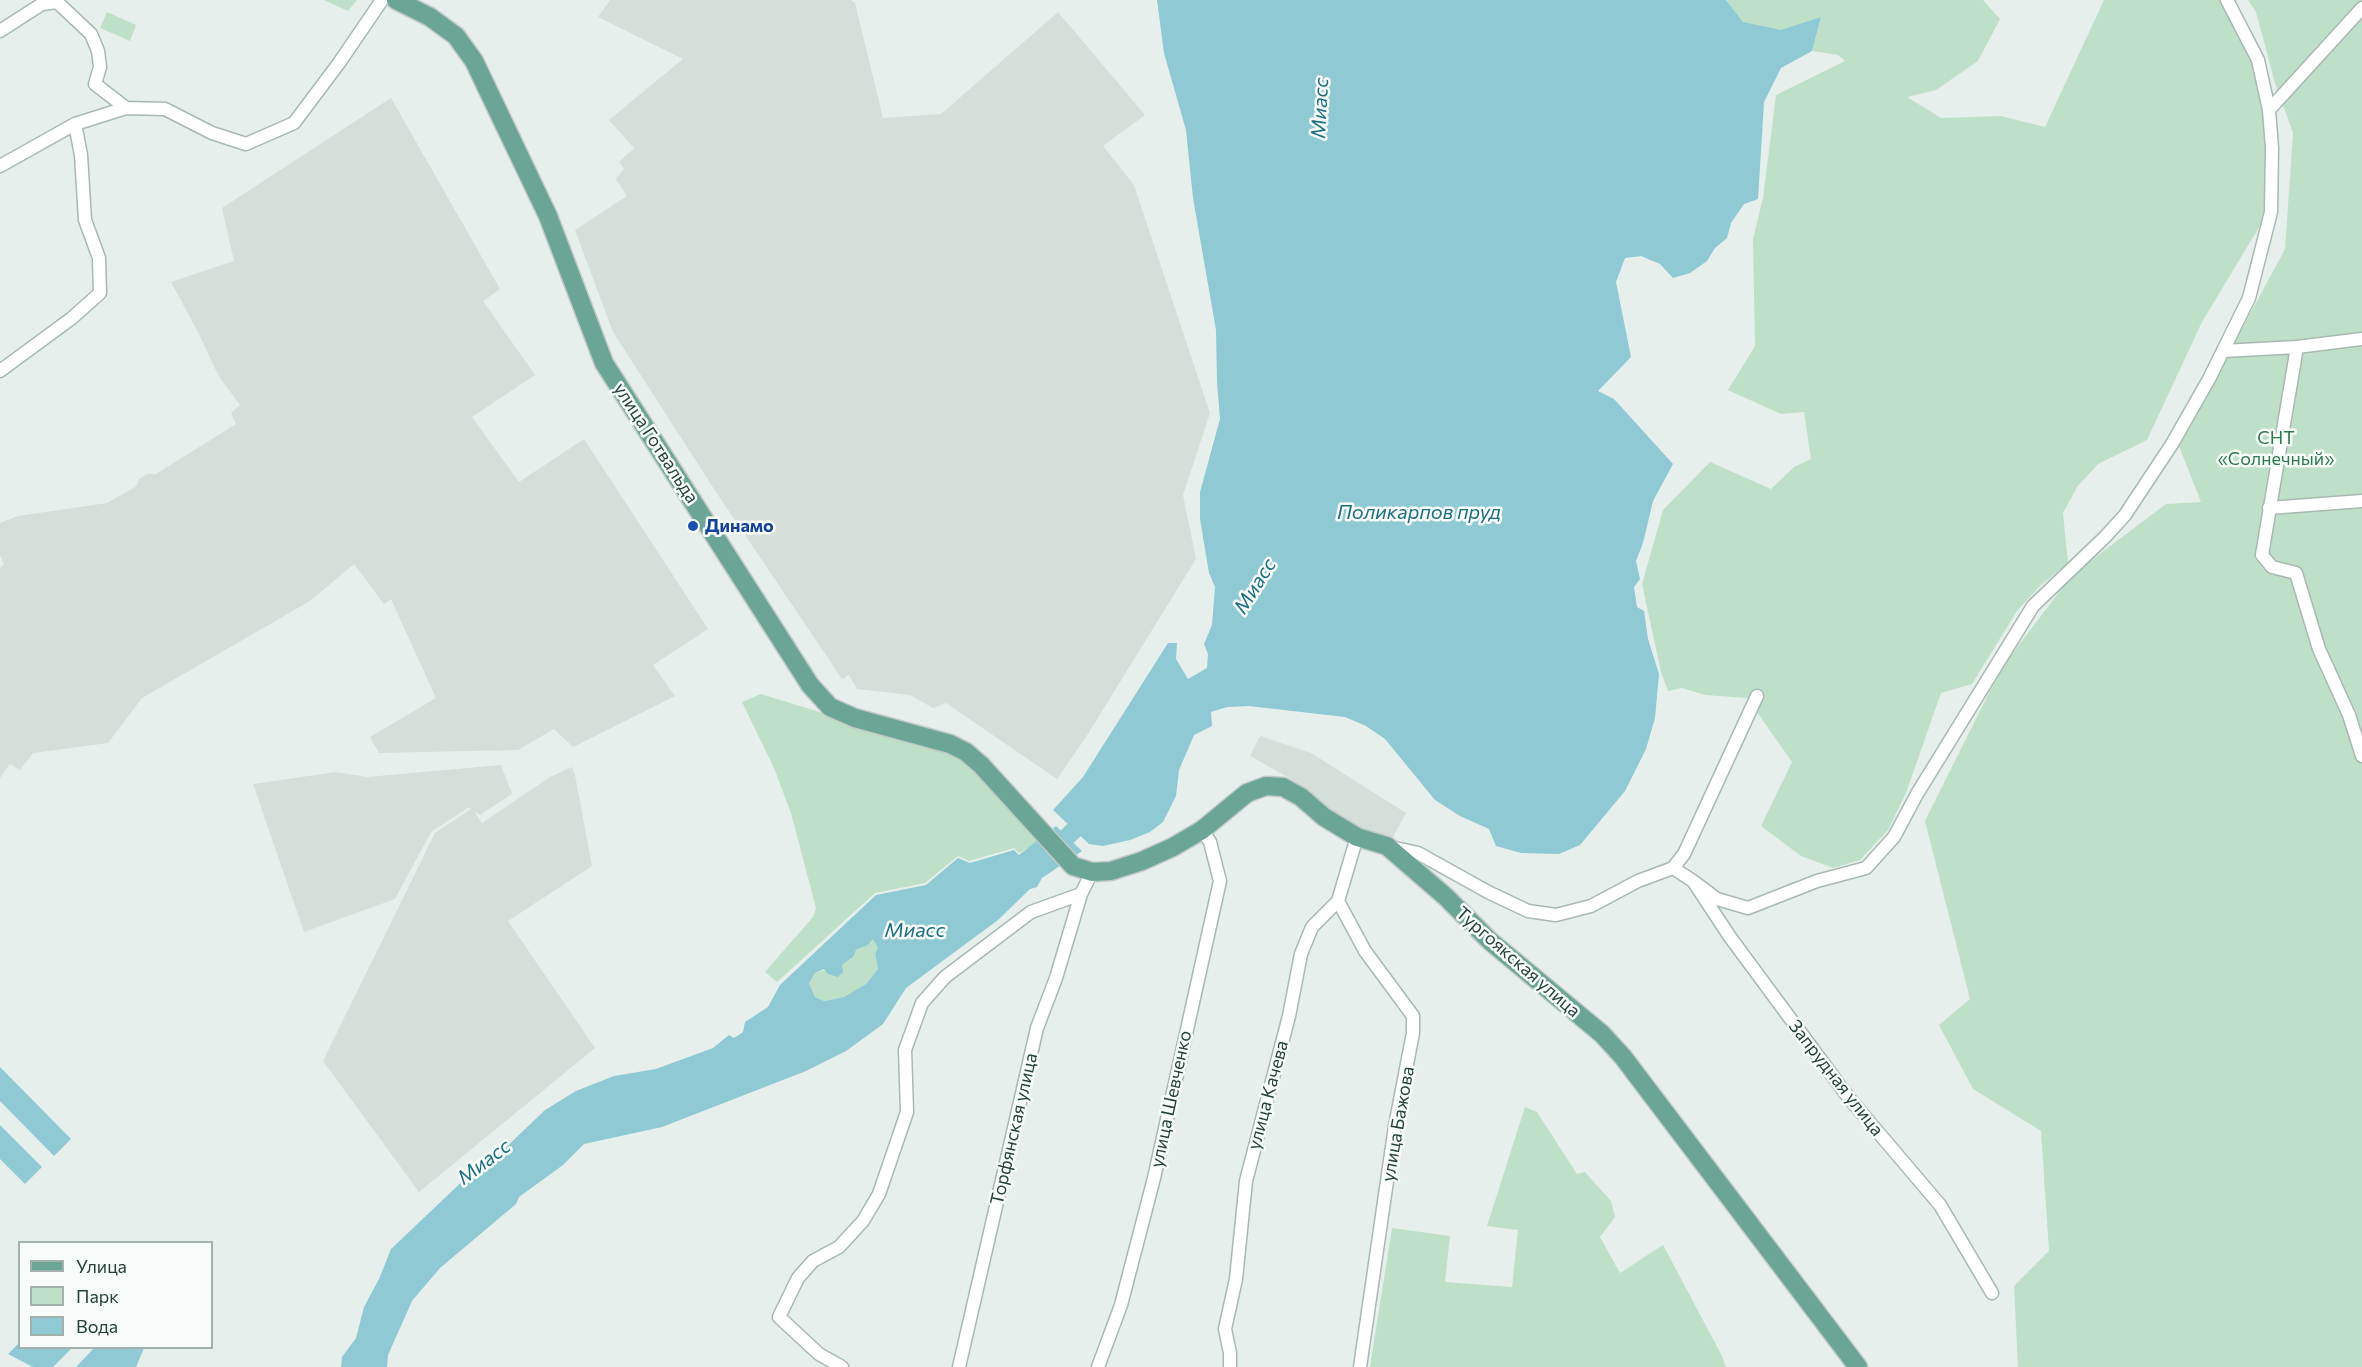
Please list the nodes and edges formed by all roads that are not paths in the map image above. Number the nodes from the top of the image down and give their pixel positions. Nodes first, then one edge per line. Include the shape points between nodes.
1 (382, 0) edge
2 (396, 0) edge
3 (2227, 0) edge
4 (2362, 8) edge
5 (0, 31) edge
6 (126, 108) junction
7 (2269, 110) junction
8 (75, 124) junction
9 (0, 166) edge
10 (2362, 339) edge
11 (2297, 347) junction
12 (2223, 351) junction
13 (0, 371) edge
14 (2362, 501) edge
15 (2269, 508) junction
16 (1757, 696) dead end
17 (2362, 756) edge
18 (1202, 830) junction
19 (1357, 837) junction
20 (1387, 846) junction
21 (1073, 866) joint
22 (1673, 868) junction
23 (1092, 872) junction
24 (1693, 881) junction
25 (1081, 894) junction
26 (1338, 901) junction
27 (1992, 1293) dead end
28 (842, 1367) edge
29 (959, 1367) edge
30 (1098, 1367) edge
31 (1230, 1367) edge
32 (1360, 1367) edge
33 (1858, 1367) edge

1 - 6 street via 294,123 246,144 212,133 165,109
2 - 21 main road, улица Готвальда via 430,16 456,36 474,61 548,216 604,363 810,685 830,707 855,718 966,752
3 - 7 street via 2258,60
4 - 7 street
5 - 6 street via 42,3 57,2 91,34 100,66 95,84
6 - 8 street
7 - 12 street via 2271,212 2249,298
8 - 9 street
8 - 13 street via 85,220 99,258 100,293
10 - 11 street
11 - 12 street
11 - 15 street
12 - 24 street via 2172,444 2126,515 2033,606 1894,837 1866,868 1817,881 1748,908 1717,899
14 - 15 street
15 - 17 street via 2262,555 2272,567 2296,573 2319,649 2349,715
16 - 22 street via 1684,854
18 - 19 main road, Тургоякская улица via 1246,793 1266,786 1283,787 1301,797
18 - 23 main road, Тургоякская улица via 1142,861 1111,872
18 - 30 street, улица Шевченко via 1210,842 1220,881 1154,1178 1121,1305
19 - 20 main road, Тургоякская улица
19 - 26 street, улица Качева
20 - 22 street via 1418,853 1528,911 1556,915 1591,906
20 - 33 main road, Тургоякская улица via 1490,941 1602,1034 1623,1057
21 - 23 main road, Тургоякская улица
22 - 24 street, Запрудная улица
23 - 25 street, Торфянская улица
24 - 27 street, Запрудная улица via 1849,1098 1940,1206
25 - 28 street via 1032,912 945,977 921,1003 905,1050 907,1112 879,1194 864,1221 839,1247 813,1261 798,1278 779,1317 819,1354
25 - 29 street, Торфянская улица via 1038,1028
26 - 31 street, улица Качева via 1312,927 1301,954 1246,1181 1236,1279 1225,1329
26 - 32 street, улица Бажова via 1365,951 1413,1016

